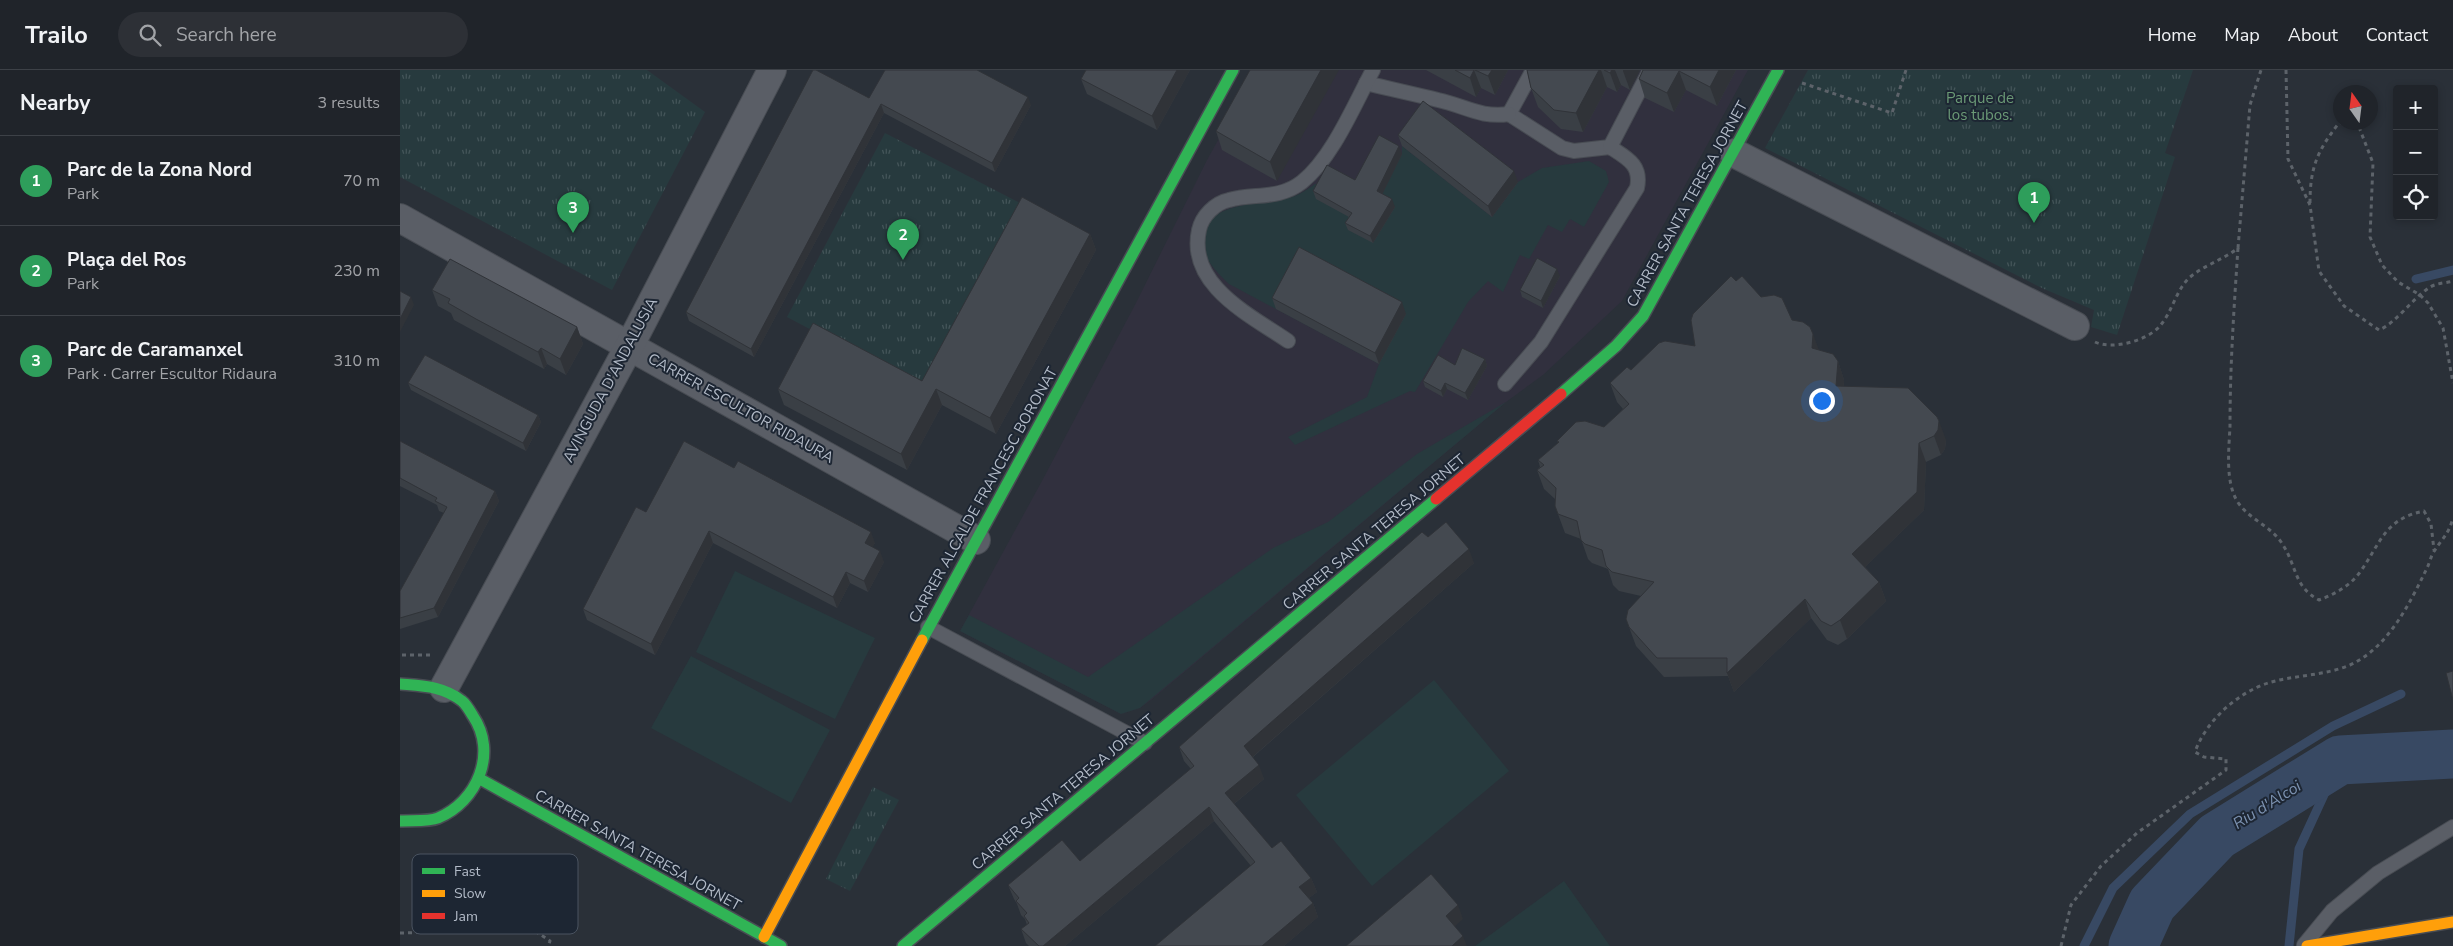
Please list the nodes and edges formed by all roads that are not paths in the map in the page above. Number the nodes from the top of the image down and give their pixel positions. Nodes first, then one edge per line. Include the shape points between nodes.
1 (772, 70) edge
2 (1232, 70) edge
3 (1373, 70) edge
4 (1533, 70) edge
5 (1650, 70) edge
6 (1777, 72) edge
7 (1366, 83) junction
8 (1509, 114) junction
9 (1610, 147) junction
10 (1734, 153) junction
11 (400, 218) edge
12 (2075, 326) road end
13 (1288, 341) dead end
14 (630, 345) junction
15 (1505, 384) dead end
16 (976, 540) junction
17 (928, 627) junction
18 (400, 684) edge
19 (444, 688) junction
20 (1145, 744) junction
21 (480, 779) junction
22 (400, 821) edge
23 (2453, 827) edge
24 (2453, 922) edge
25 (764, 937) junction
26 (781, 946) edge
27 (903, 946) edge
28 (2303, 946) edge
29 (2307, 946) edge

1 - 14 street, AVINGUDA D'ANDALUSIA
2 - 16 street, CARRER ALCALDE FRANCESC BORONAT
3 - 7 lane
4 - 8 lane
5 - 9 lane
6 - 10 street, CARRER SANTA TERESA JORNET
7 - 8 lane via 1450,103 1474,113
7 - 13 lane via 1312,173 1299,184 1268,196 1243,197 1216,205 1200,224 1196,242 1199,258 1215,288
8 - 9 lane via 1562,148 1574,151
9 - 15 lane via 1634,163 1638,172 1637,188 1541,342
10 - 12 street
10 - 20 street, CARRER SANTA TERESA JORNET via 1660,288 1642,316 1616,346
11 - 14 street, CARRER ESCULTOR RIDAURA
14 - 16 street, CARRER ESCULTOR RIDAURA
14 - 19 street, AVINGUDA D'ANDALUSIA
16 - 17 street, CARRER ALCALDE FRANCESC BORONAT
17 - 20 lane
17 - 25 street, CARRER ALCALDE FRANCESC BORONAT
18 - 19 street via 423,683
19 - 21 street via 472,710 481,726 485,762
20 - 27 street, CARRER SANTA TERESA JORNET
21 - 22 street via 472,794 446,816 414,823
21 - 25 street, CARRER SANTA TERESA JORNET
23 - 28 lane via 2378,873 2332,910
24 - 29 street
25 - 26 street, CARRER SANTA TERESA JORNET

